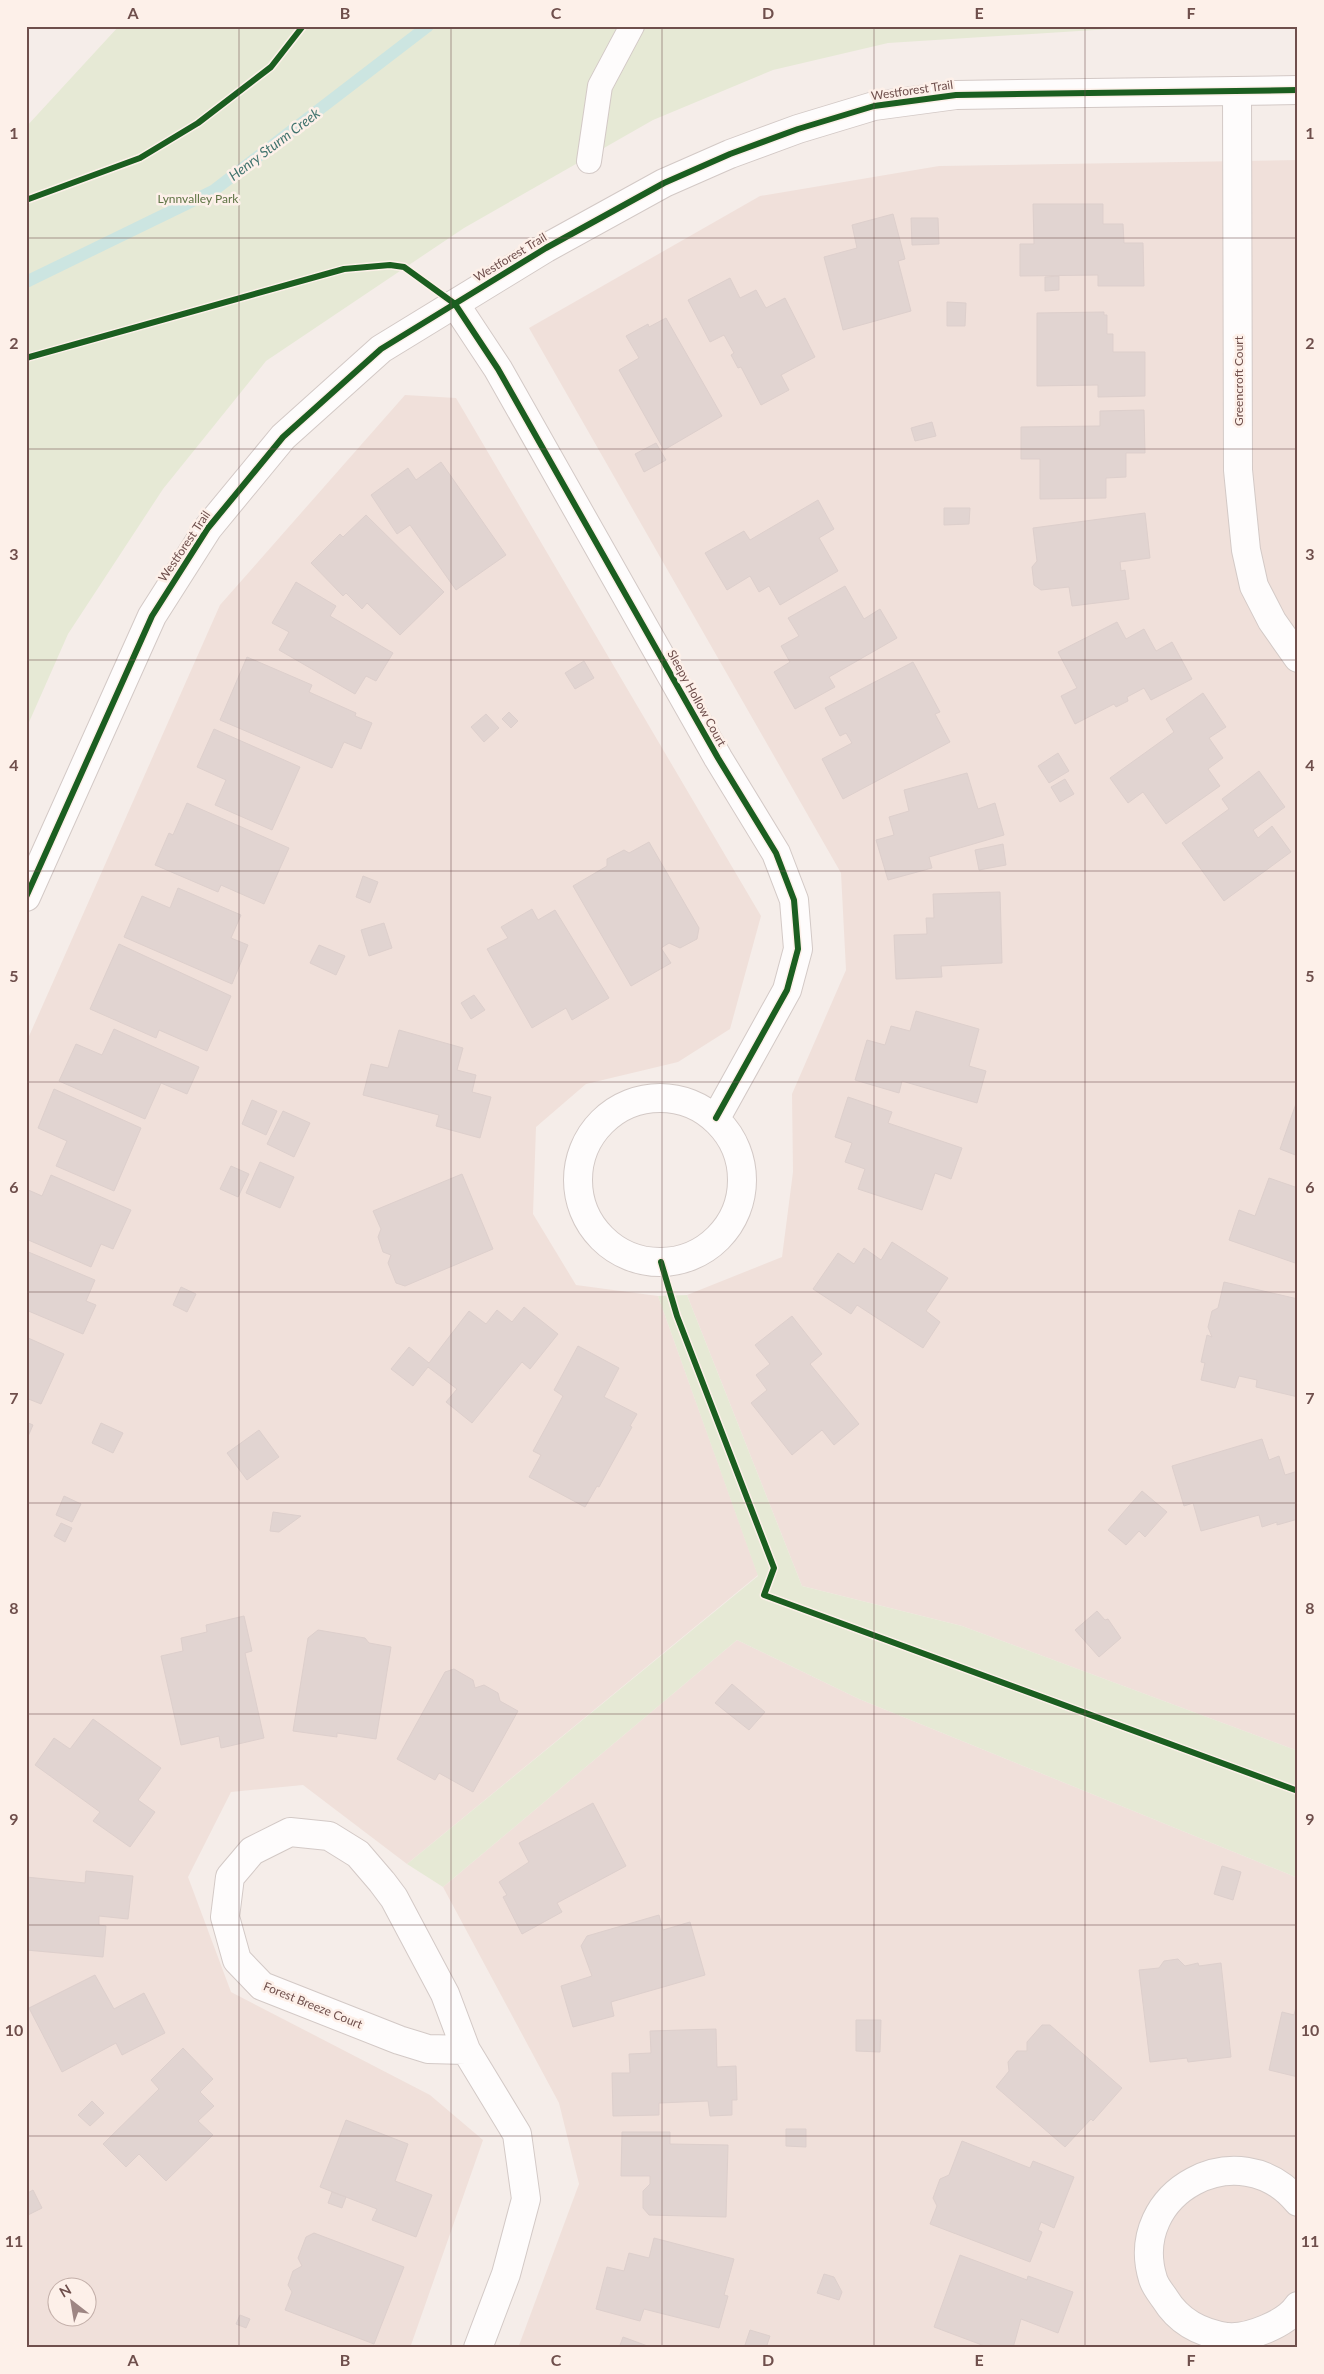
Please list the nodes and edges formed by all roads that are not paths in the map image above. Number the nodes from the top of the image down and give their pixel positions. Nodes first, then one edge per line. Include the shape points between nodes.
1 (632, 26) edge
2 (1298, 90) edge
3 (1237, 91) junction
4 (589, 161) dead end
5 (455, 304) junction
6 (1298, 658) edge
7 (26, 897) edge
8 (716, 1118) junction
9 (466, 2050) junction
10 (1298, 2202) edge
11 (1298, 2306) edge
12 (1211, 2341) edge
13 (478, 2348) edge

1 - 4 lane via 600,86
2 - 3 street, Westforest Trail
3 - 5 street, Westforest Trail via 956,95 874,106 798,128 664,183 546,248
3 - 6 street, Greencroft Court via 1238,470 1242,514 1254,586 1272,621
5 - 7 street, Westforest Trail via 381,349 290,431 208,528 152,616
5 - 8 street, Sleepy Hollow Court via 498,369 718,758 776,853 794,900 798,948 787,990
8 - 8 street via 693,1103 667,1097 640,1100 616,1110 596,1128 582,1151 578,1178 581,1204 593,1228 611,1246 636,1258 662,1262 689,1256 714,1242 732,1221 741,1195 741,1166 733,1140
9 - 9 street, Forest Breeze Court via 445,1994 394,1898 358,1854 329,1836 290,1832 252,1851 230,1877 225,1917 237,1960 262,1986 398,2040 428,2049
9 - 13 street, Forest Breeze Court via 517,2134 526,2199 506,2274
10 - 12 street via 1287,2189 1255,2172 1226,2170 1198,2178 1170,2197 1153,2228 1149,2257 1153,2281 1173,2312
11 - 12 street via 1272,2328

